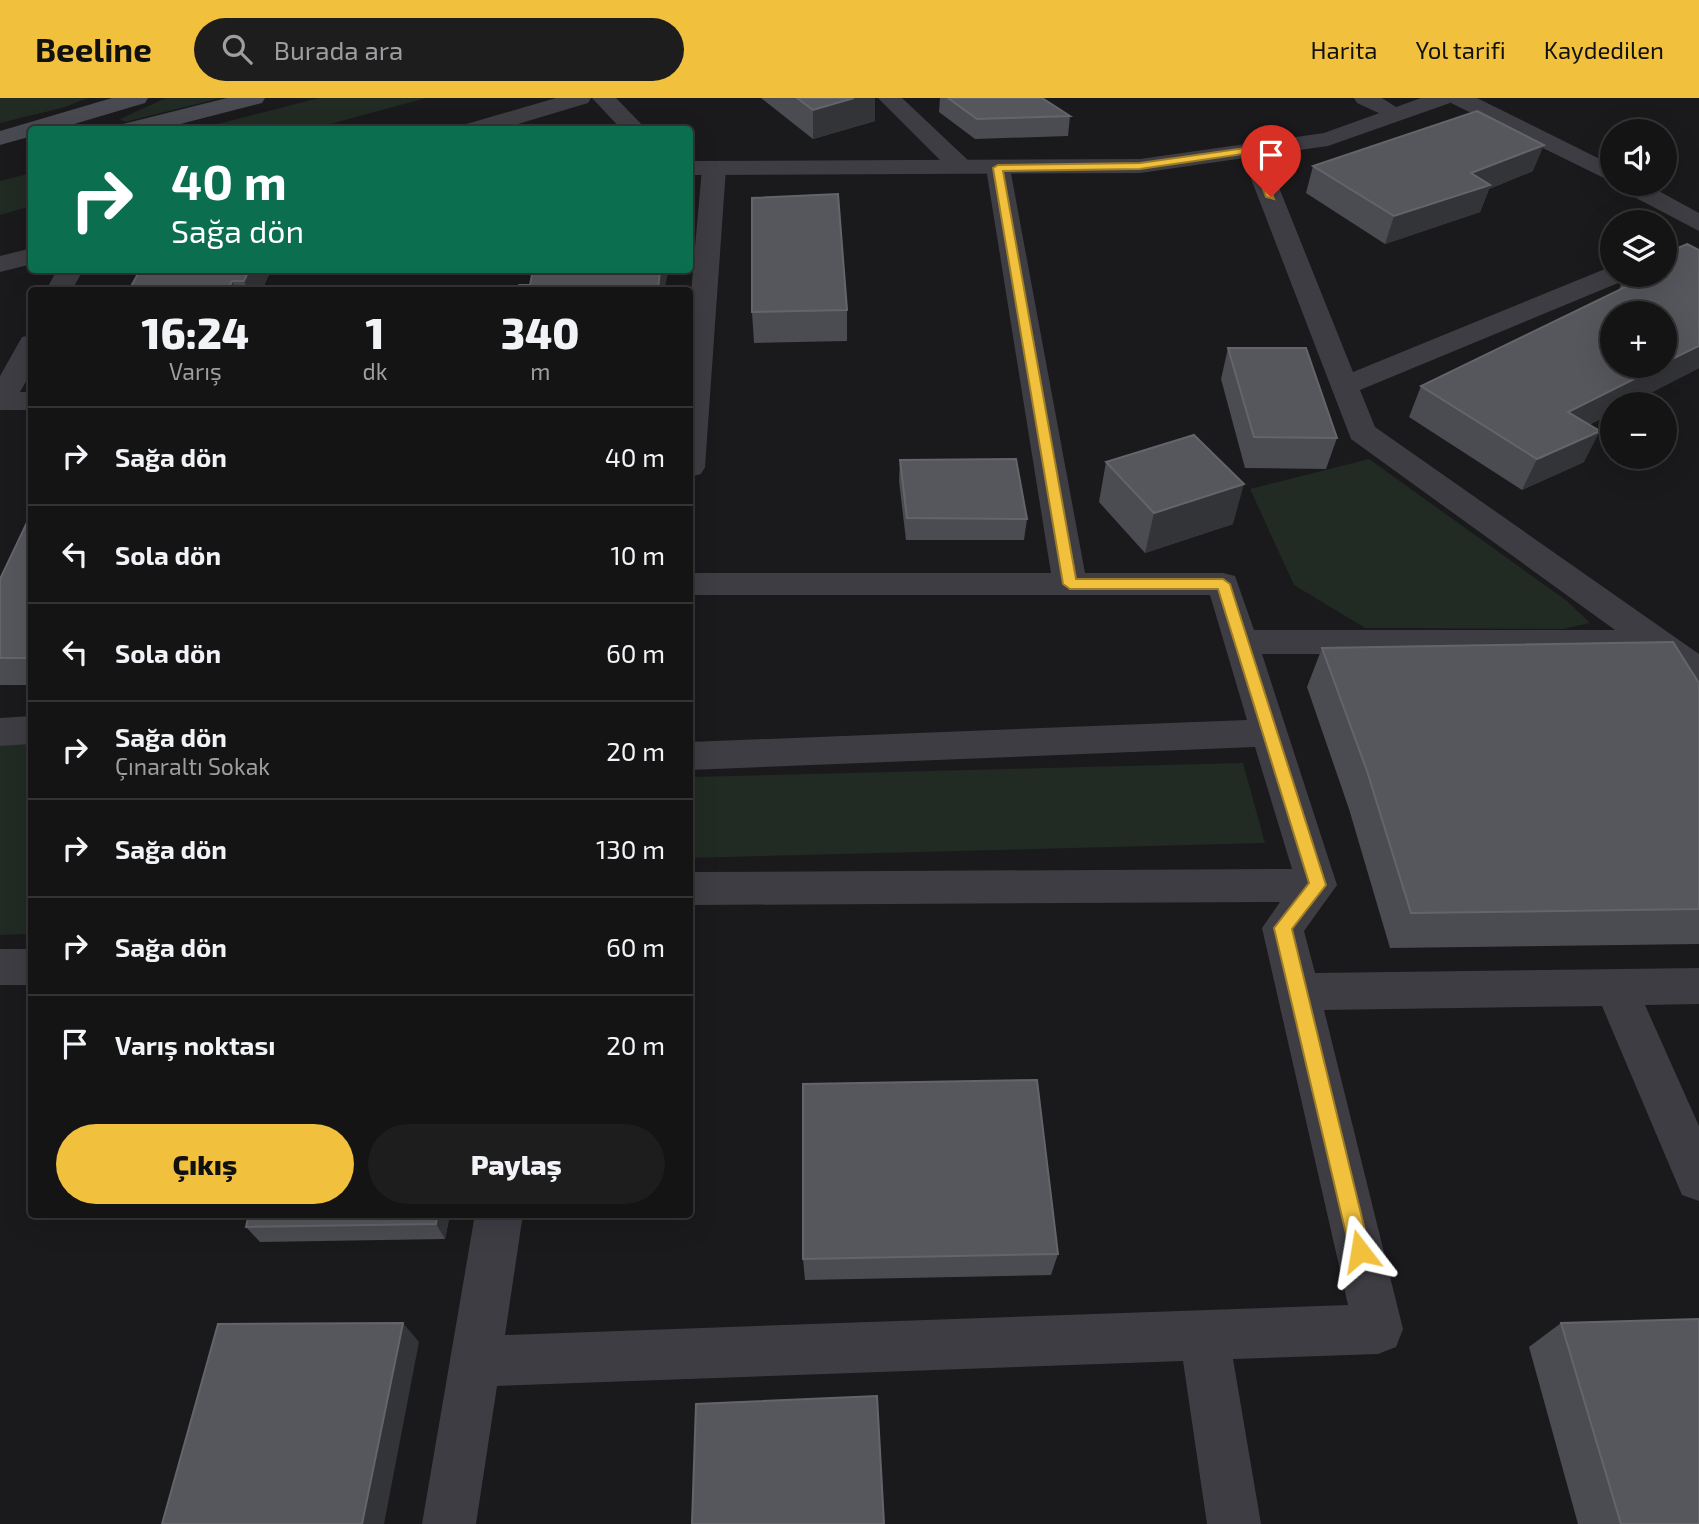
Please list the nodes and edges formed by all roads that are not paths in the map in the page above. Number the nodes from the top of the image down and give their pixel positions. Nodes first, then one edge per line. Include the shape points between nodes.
1 (137, 98) edge
2 (254, 98) edge
3 (580, 98) edge
4 (603, 98) edge
5 (889, 98) edge
6 (1365, 98) edge
7 (1442, 98) edge
8 (1458, 98) edge
9 (1396, 114) junction
10 (41, 126) edge
11 (143, 126) edge
12 (485, 126) edge
13 (632, 126) edge
14 (28, 130) edge
15 (0, 138) edge
16 (1252, 150) junction
17 (28, 154) edge
18 (0, 161) edge
19 (702, 168) edge
20 (962, 168) junction
21 (998, 168) junction
22 (1600, 170) edge
23 (1643, 196) edge
24 (1695, 236) edge
25 (28, 257) edge
26 (0, 264) edge
27 (1600, 281) edge
28 (28, 351) edge
29 (693, 373) edge
30 (1344, 386) junction
31 (28, 401) edge
32 (1, 402) edge
33 (693, 584) edge
34 (1070, 584) junction
35 (1242, 642) junction
36 (1686, 655) edge
37 (28, 730) edge
38 (0, 732) edge
39 (1270, 733) junction
40 (693, 756) edge
41 (1317, 885) junction
42 (693, 888) edge
43 (0, 967) edge
44 (28, 967) edge
45 (1699, 986) edge
46 (1616, 988) junction
47 (1298, 992) junction
48 (1699, 1180) edge
49 (498, 1218) edge
50 (1204, 1336) junction
51 (475, 1361) junction
52 (449, 1524) edge
53 (1234, 1524) edge

1 - 10 main road
2 - 11 main road
3 - 12 street
4 - 13 street
5 - 20 street
6 - 9 street
7 - 9 street
8 - 22 street
9 - 16 street via 1328,139
14 - 15 main road
16 - 21 street via 1140,166
16 - 30 street
17 - 18 main road
19 - 20 street
19 - 29 street
20 - 21 street
21 - 34 street
23 - 24 street
25 - 26 street
27 - 30 street
28 - 32 street
30 - 36 street via 1362,432
31 - 32 street
33 - 34 street
34 - 35 street via 1223,584
35 - 36 street
35 - 39 street
37 - 38 street
39 - 40 street
39 - 41 street
41 - 42 street
41 - 47 street via 1283,928
43 - 44 street
45 - 46 street
46 - 47 street
46 - 48 street
47 - 50 street via 1378,1329
49 - 51 street
50 - 51 street
50 - 53 street
51 - 52 street

